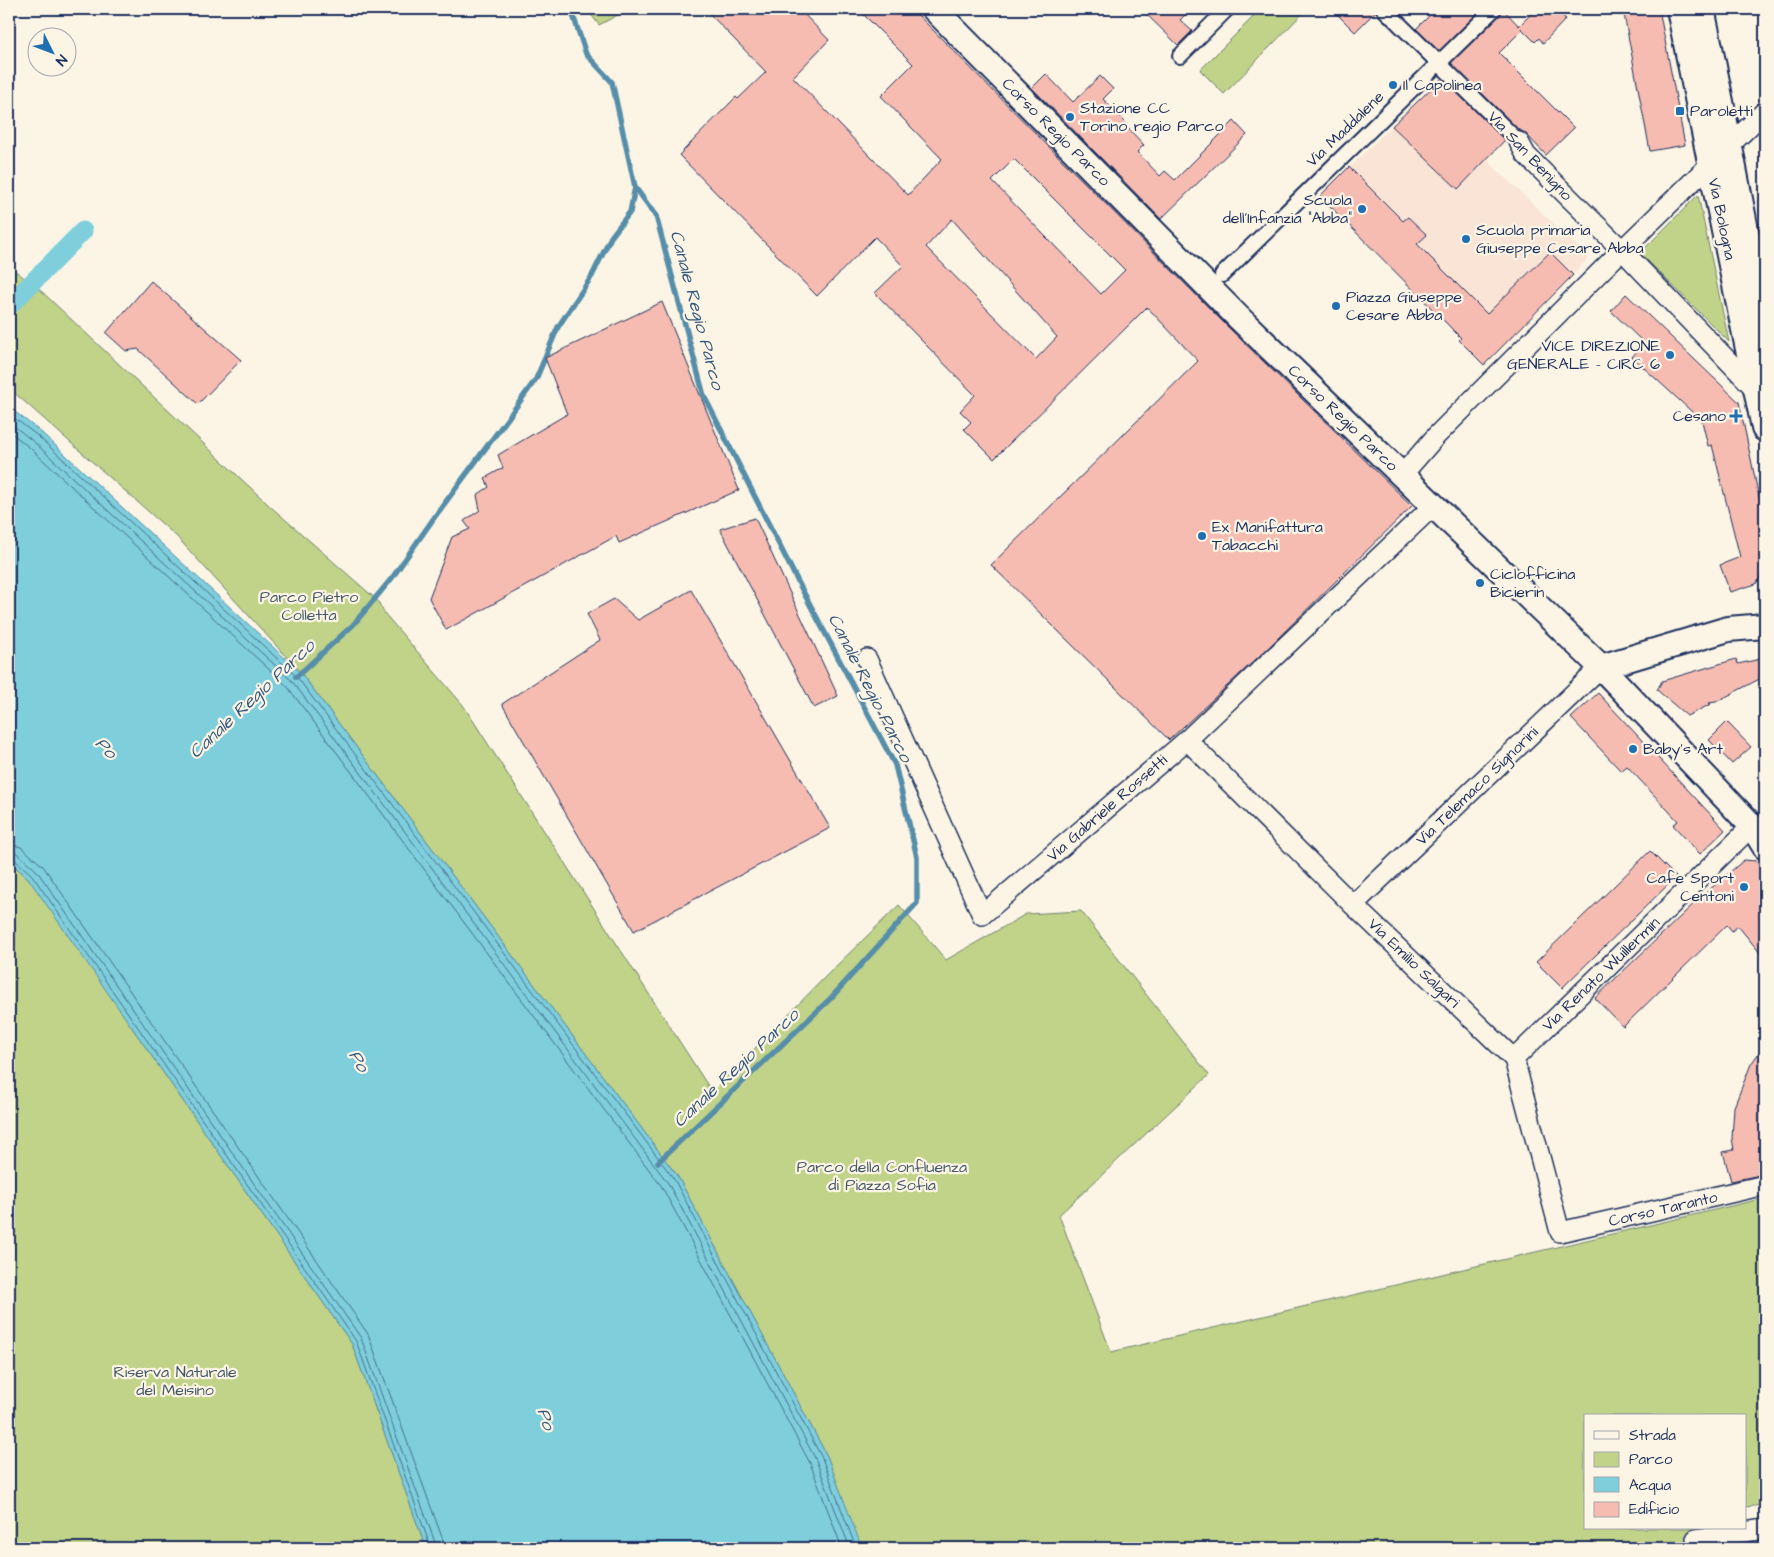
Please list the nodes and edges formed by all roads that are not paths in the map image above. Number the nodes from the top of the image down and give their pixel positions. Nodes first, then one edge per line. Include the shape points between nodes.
1 (934, 9) edge
2 (1227, 9) edge
3 (1384, 9) edge
4 (1494, 9) edge
5 (1680, 9) edge
6 (1701, 9) edge
7 (1180, 56) dead end
8 (1438, 62) junction
9 (1765, 111) edge
10 (1518, 142) joint
11 (1730, 146) junction
12 (1711, 165) junction
13 (1622, 250) junction
14 (1222, 275) dead end
15 (1765, 331) edge
16 (1758, 392) junction
17 (1765, 428) edge
18 (1402, 475) junction
19 (1434, 505) junction
20 (1765, 609) edge
21 (1765, 626) edge
22 (1728, 629) junction
23 (867, 659) dead end
24 (1602, 666) junction
25 (1187, 740) junction
26 (1759, 830) edge
27 (1765, 847) edge
28 (1353, 905) junction
29 (1514, 1059) junction
30 (1765, 1185) edge
31 (1765, 1529) edge
32 (1696, 1539) dead end

1 - 18 street, Corso Regio Parco via 1238,317
2 - 7 street
3 - 8 street, Via San Benigno
4 - 8 street, Via Maddalene
5 - 12 main road, Via Bologna
6 - 11 main road, Via Bologna
8 - 10 street, Via San Benigno
8 - 14 street, Via Maddalene
9 - 11 street
10 - 13 street, Via San Benigno via 1526,155
11 - 12 street
11 - 15 main road, Via Bologna
12 - 13 street
12 - 16 main road, Via Bologna
13 - 16 street, Via San Benigno
13 - 18 street
16 - 17 main road, Via Bologna
18 - 19 street, Corso Regio Parco
19 - 24 street, Corso Regio Parco
19 - 25 street, Via Gabriele Rossetti
20 - 22 street
21 - 22 street
22 - 24 street
23 - 25 street, Via Gabriele Rossetti via 982,915
24 - 26 street, Corso Regio Parco
24 - 28 street, Via Telemaco Signorini
25 - 28 street, Via Emilio Salgari
26 - 27 street, Corso Regio Parco
26 - 29 street, Via Renato Wuillermin
28 - 29 street, Via Emilio Salgari
29 - 30 street, Corso Taranto via 1560,1232
31 - 32 street

